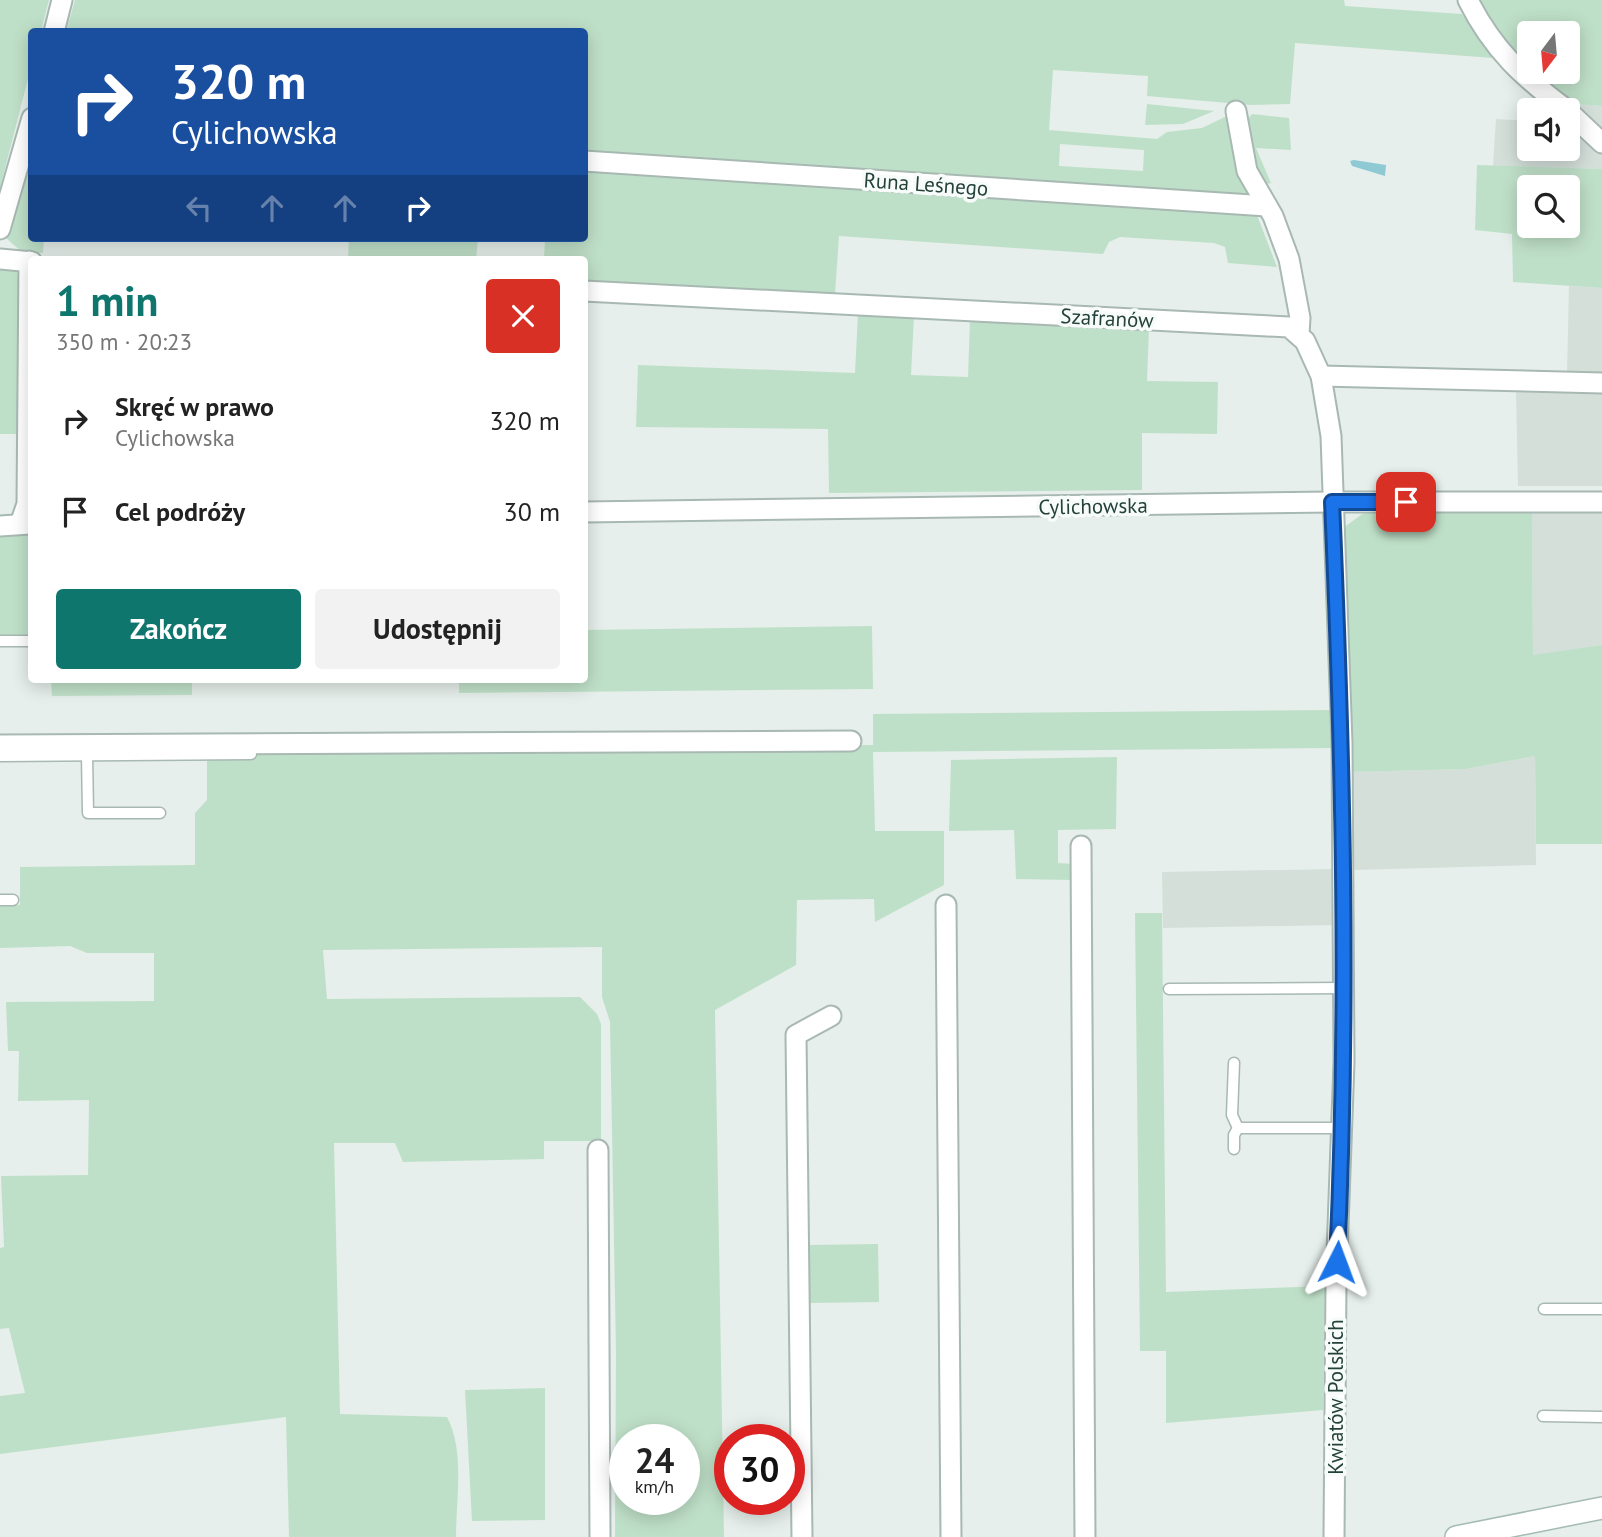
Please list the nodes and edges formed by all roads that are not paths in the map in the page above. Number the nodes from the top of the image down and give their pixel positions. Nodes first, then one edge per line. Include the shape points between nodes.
1 (62, 0) edge
2 (1468, 0) edge
3 (55, 28) edge
4 (1551, 98) edge
5 (1236, 111) dead end
6 (1580, 123) edge
7 (28, 131) edge
8 (1602, 143) edge
9 (588, 161) edge
10 (1267, 206) junction
11 (0, 229) edge
12 (0, 259) edge
13 (28, 262) edge
14 (588, 291) edge
15 (1299, 334) junction
16 (1321, 376) junction
17 (1602, 383) edge
18 (28, 423) edge
19 (1332, 502) junction
20 (1602, 502) edge
21 (588, 512) edge
22 (26, 524) edge
23 (0, 526) edge
24 (0, 641) edge
25 (28, 641) edge
26 (851, 741) dead end
27 (0, 745) edge
28 (251, 754) dead end
29 (87, 755) junction
30 (0, 756) edge
31 (160, 813) dead end
32 (1080, 846) dead end
33 (0, 900) edge
34 (13, 900) dead end
35 (946, 905) dead end
36 (1345, 988) junction
37 (1169, 989) dead end
38 (831, 1016) dead end
39 (1234, 1063) dead end
40 (1238, 1128) junction
41 (1342, 1128) junction
42 (1234, 1149) dead end
43 (598, 1150) dead end
44 (1602, 1308) edge
45 (1544, 1309) dead end
46 (1543, 1416) dead end
47 (1602, 1417) edge
48 (1602, 1508) edge
49 (600, 1537) edge
50 (802, 1537) edge
51 (951, 1537) edge
52 (1085, 1537) edge
53 (1335, 1537) edge
54 (1456, 1537) edge

1 - 3 street
2 - 4 street via 1494,46
5 - 10 street via 1247,171
6 - 8 street
7 - 11 street
9 - 10 street, Runa Leśnego
10 - 15 street via 1289,259
12 - 13 street
14 - 15 street, Szafranów via 1289,327
15 - 16 street
16 - 17 street
16 - 19 street, Kwiatów Polskich via 1331,436
18 - 22 street
19 - 20 street, Cylichowska
19 - 21 street, Cylichowska
19 - 36 street, Kwiatów Polskich via 1342,743
22 - 23 street
24 - 25 lane
26 - 27 street
28 - 29 lane
29 - 30 lane
29 - 31 lane via 88,813
32 - 52 street
33 - 34 lane
35 - 51 street
36 - 37 lane
36 - 41 street, Kwiatów Polskich
38 - 50 street via 796,1035
39 - 40 lane via 1232,1115
40 - 41 lane
40 - 42 lane
41 - 53 street, Kwiatów Polskich
43 - 49 street
44 - 45 lane
46 - 47 lane
48 - 54 street

